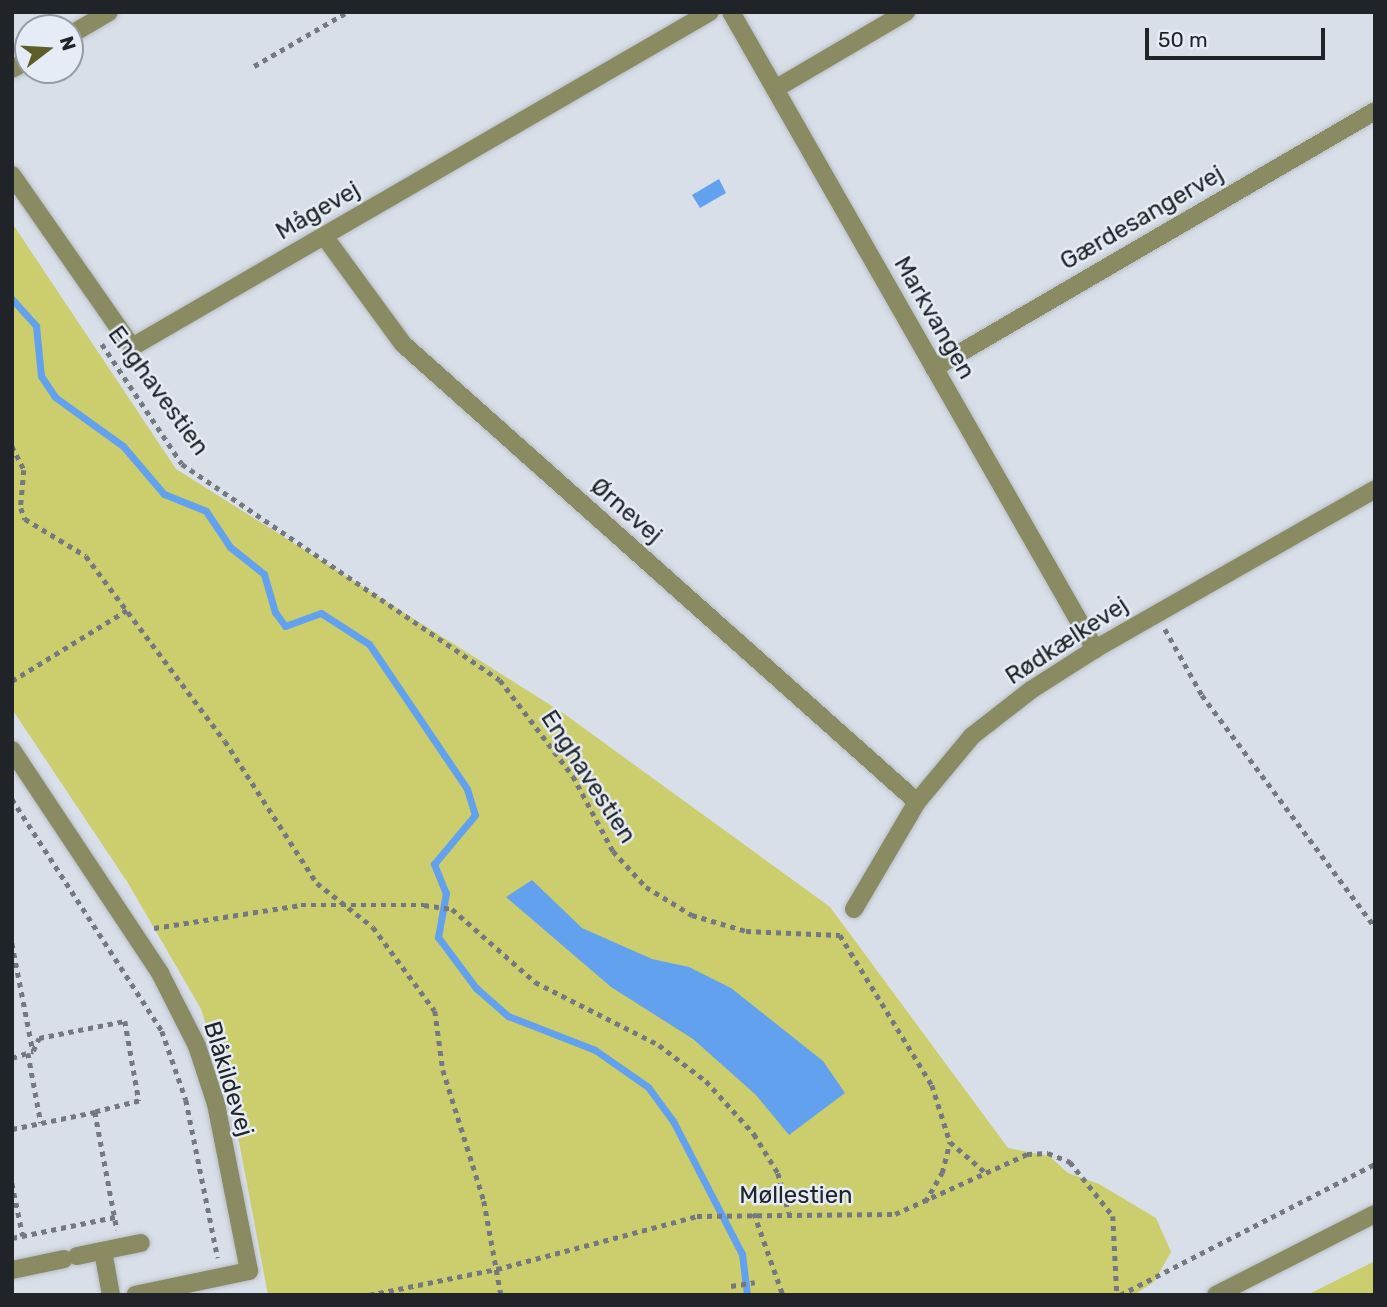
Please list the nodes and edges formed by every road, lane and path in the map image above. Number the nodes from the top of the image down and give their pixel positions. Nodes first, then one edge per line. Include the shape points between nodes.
1 (109, 12) edge
2 (347, 12) edge
3 (710, 12) edge
4 (731, 12) edge
5 (906, 12) edge
6 (84, 27) edge
7 (254, 66) dead end
8 (775, 89) junction
9 (1375, 111) edge
10 (12, 175) edge
11 (324, 236) junction
12 (95, 334) dead end
13 (934, 368) junction
14 (12, 446) edge
15 (1375, 489) edge
16 (127, 610) junction
17 (1156, 613) junction
18 (1095, 649) junction
19 (12, 681) edge
20 (12, 750) edge
21 (12, 799) edge
22 (917, 802) junction
23 (347, 906) junction
24 (855, 909) dead end
25 (1375, 927) edge
26 (132, 931) junction
27 (12, 943) edge
28 (31, 1052) junction
29 (12, 1058) edge
30 (95, 1112) junction
31 (41, 1123) junction
32 (12, 1129) edge
33 (950, 1142) junction
34 (1375, 1164) edge
35 (985, 1172) junction
36 (12, 1183) edge
37 (925, 1203) junction
38 (754, 1213) junction
39 (789, 1213) junction
40 (1375, 1214) edge
41 (115, 1217) junction
42 (23, 1236) junction
43 (12, 1238) edge
44 (141, 1243) dead end
45 (112, 1250) junction
46 (497, 1269) junction
47 (12, 1270) edge
48 (199, 1282) junction
49 (755, 1282) dead end
50 (731, 1286) dead end
51 (111, 1295) edge
52 (135, 1295) edge
53 (369, 1295) edge
54 (501, 1295) edge
55 (783, 1295) edge
56 (1118, 1295) edge
57 (1216, 1295) edge

1 - 6 street
2 - 7 path
3 - 11 street, Mågevej
4 - 8 street, Markvangen
5 - 8 street
8 - 13 street, Markvangen
9 - 13 street, Gærdesangervej
10 - 11 street, Mågevej via 132,346
11 - 22 street, Ørnevej via 403,344
12 - 33 path, Enghavestien via 183,464 500,680 573,776 613,851 646,887 691,915 746,931 840,935 932,1085
13 - 18 street, Markvangen
14 - 16 path via 24,470 21,508 25,519 86,556
15 - 17 street, Rødkælkevej
16 - 19 path
16 - 23 path via 225,741 317,883
17 - 18 street, Rødkælkevej
17 - 25 path via 1202,695
18 - 22 street, Rødkælkevej via 972,736
20 - 26 street, Blåkildevej
21 - 48 path via 138,991 175,1061 220,1268 197,1272
22 - 24 street, Rødkælkevej
23 - 26 path via 301,905
23 - 39 path via 452,909 536,982 650,1040 706,1082 754,1133 778,1173
23 - 46 path via 373,927 435,1011 443,1070 484,1201
26 - 48 street, Blåkildevej via 160,972 197,1046 216,1104 249,1271
27 - 28 path
28 - 29 path
28 - 30 path via 38,1038 124,1021 139,1101
28 - 31 path
30 - 31 path
30 - 41 path
31 - 32 path
33 - 35 path
33 - 37 path via 942,1173
34 - 56 path
35 - 37 path, Møllestien
35 - 56 path, Møllestien via 1027,1154 1048,1153 1070,1162 1113,1216
36 - 42 path
37 - 39 path, Møllestien via 895,1214
38 - 39 path, Møllestien
38 - 46 path, Møllestien via 697,1216
38 - 55 path
40 - 57 street
41 - 42 path
41 - 45 path
42 - 43 path
44 - 45 street
45 - 47 street
45 - 51 street
46 - 53 path, Møllestien
46 - 54 path
48 - 52 street, Blåkildevej
49 - 50 path

